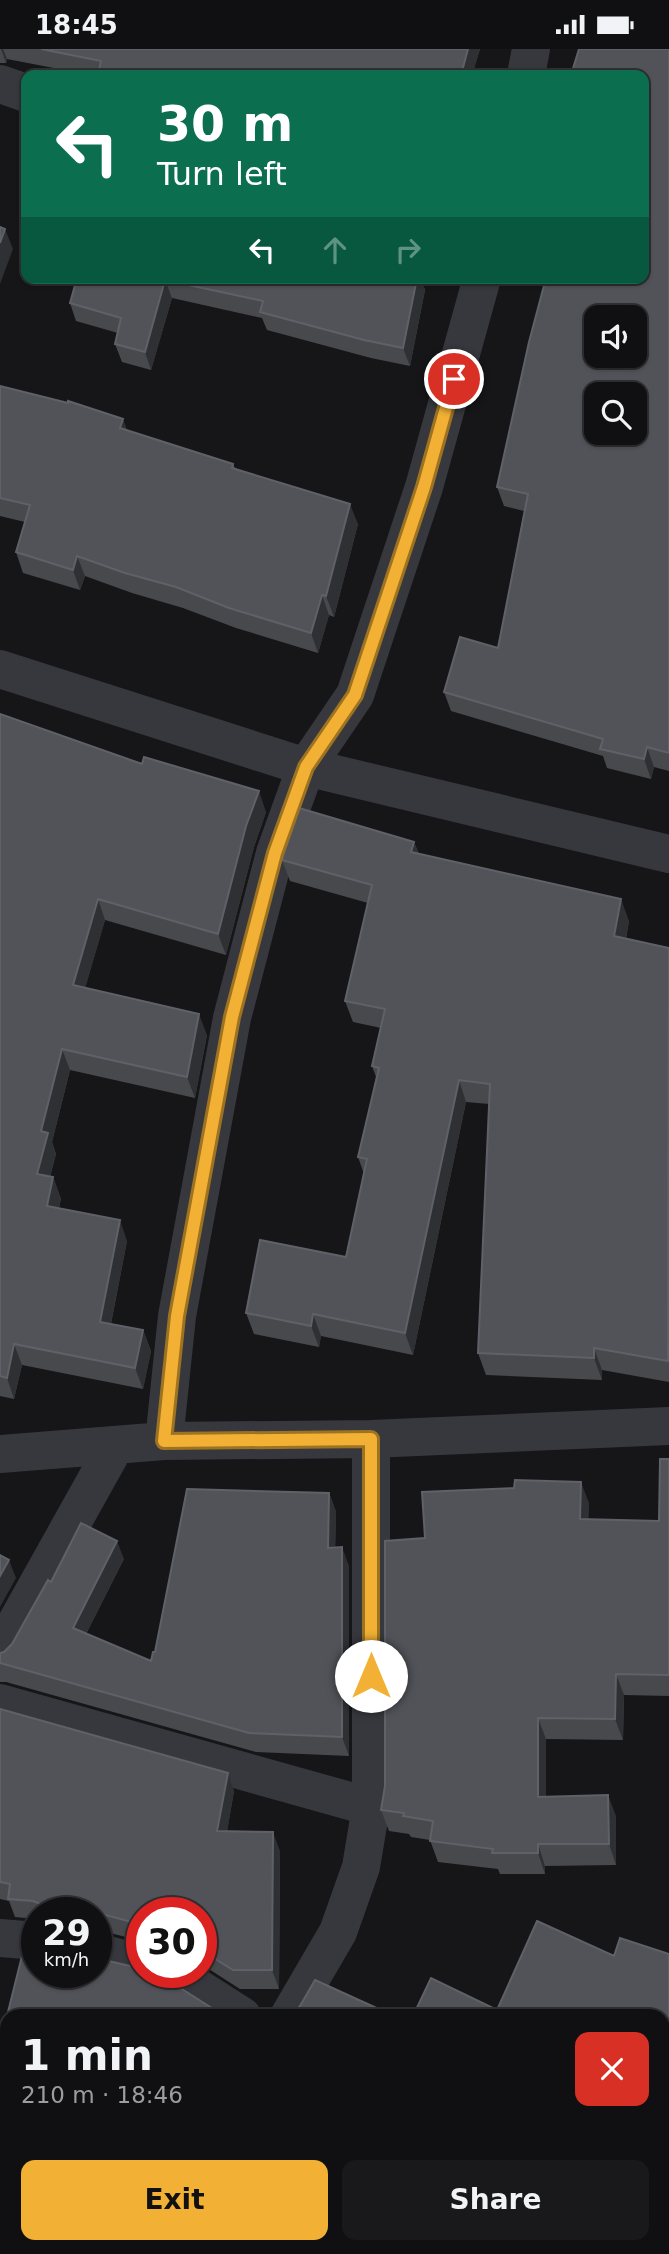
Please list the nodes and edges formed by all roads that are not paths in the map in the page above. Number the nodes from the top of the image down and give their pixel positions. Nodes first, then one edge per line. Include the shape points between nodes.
1 (531, 49) edge
2 (527, 70) edge
3 (0, 84) edge
4 (21, 91) edge
5 (480, 284) edge
6 (0, 669) edge
7 (306, 767) junction
8 (669, 854) edge
9 (669, 1426) edge
10 (371, 1439) junction
11 (164, 1441) junction
12 (114, 1446) junction
13 (0, 1454) edge
14 (0, 1652) edge
15 (0, 1703) edge
16 (372, 1807) junction
17 (0, 1938) edge
18 (21, 1940) edge
19 (198, 1988) edge
20 (231, 2009) edge
21 (293, 2009) edge

1 - 2 street
3 - 4 street
5 - 7 street via 424,487 355,695
6 - 7 street
7 - 8 street
7 - 11 street via 275,853 232,1017 177,1316
9 - 10 street
10 - 11 street
10 - 16 street
11 - 12 street
12 - 13 street
12 - 14 street
15 - 16 street
16 - 21 street via 361,1867 338,1931
17 - 18 street
19 - 20 street

